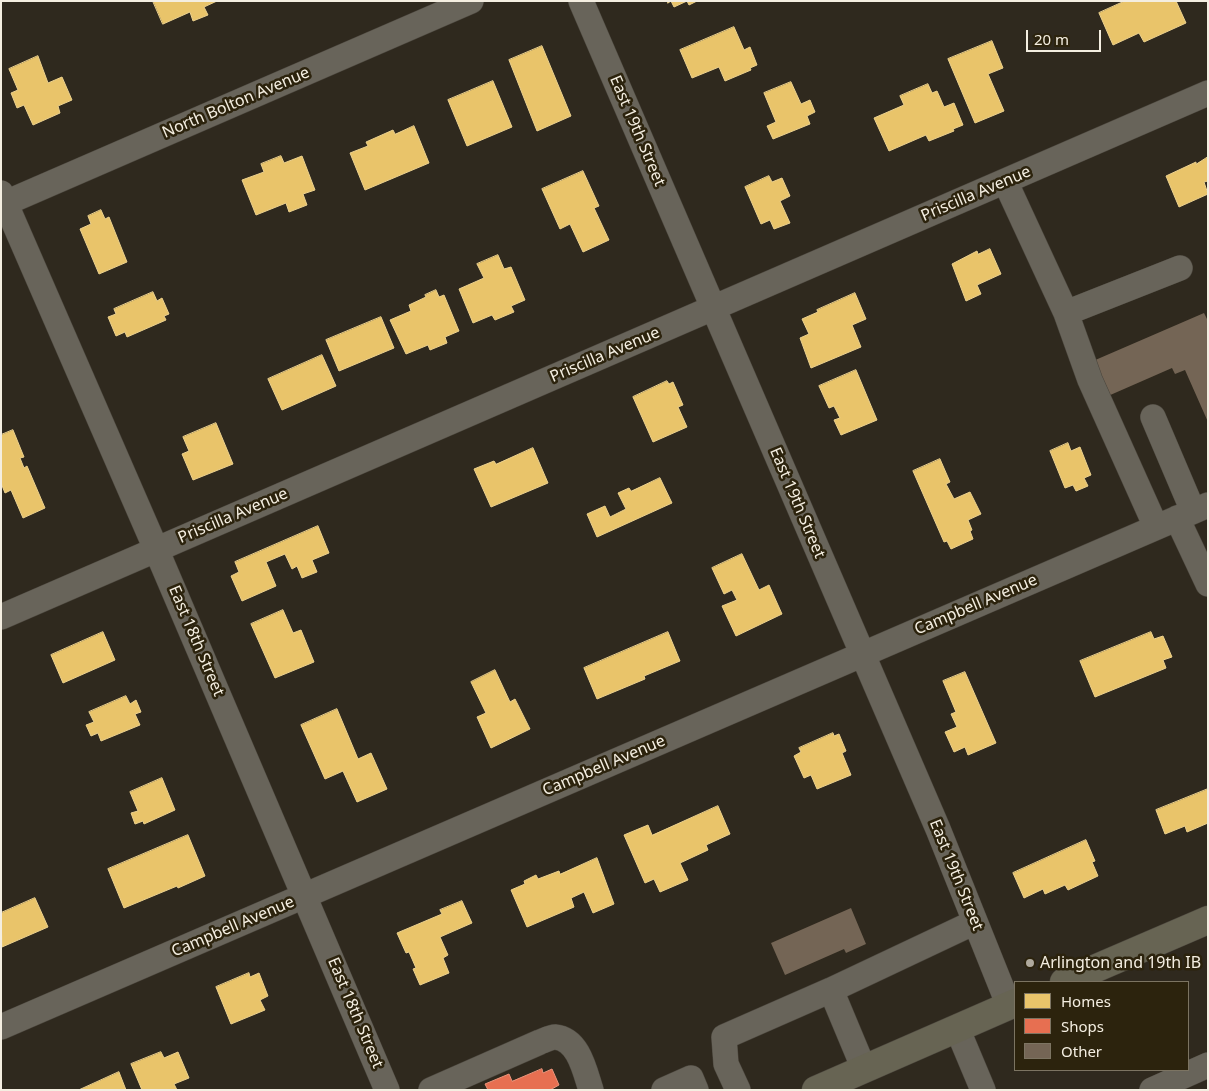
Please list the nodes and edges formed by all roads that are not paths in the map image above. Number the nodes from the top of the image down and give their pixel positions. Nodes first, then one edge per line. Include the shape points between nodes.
1 (471, 1) edge
2 (581, 1) edge
3 (1208, 93) edge
4 (1005, 181) junction
5 (3, 201) edge
6 (1180, 268) dead end
7 (713, 308) junction
8 (1066, 314) junction
9 (1153, 417) dead end
10 (1184, 515) edge
11 (156, 549) junction
12 (1208, 584) edge
13 (1, 617) edge
14 (862, 654) junction
15 (305, 895) junction
16 (1208, 920) edge
17 (975, 922) junction
18 (1066, 981) edge
19 (831, 990) junction
20 (1012, 1005) edge
21 (1, 1027) edge
22 (957, 1028) junction
23 (1208, 1065) edge
24 (864, 1069) junction
25 (387, 1090) edge
26 (431, 1090) edge
27 (592, 1090) edge
28 (664, 1090) edge
29 (696, 1090) edge
30 (738, 1090) edge
31 (816, 1090) edge
32 (983, 1090) edge
33 (1152, 1090) edge

1 - 5 street, North Bolton Avenue
2 - 7 street, East 19th Street
3 - 4 street, Priscilla Avenue
4 - 7 street, Priscilla Avenue
4 - 8 street
5 - 11 street, East 18th Street
6 - 8 street
7 - 11 street, Priscilla Avenue
7 - 14 street, East 19th Street
8 - 10 street via 1090,380
9 - 10 street
10 - 12 street
10 - 14 street, Campbell Avenue
11 - 13 street, Priscilla Avenue
11 - 15 street, East 18th Street
14 - 15 street, Campbell Avenue
14 - 17 street, East 19th Street
15 - 21 street, Campbell Avenue
15 - 25 street, East 18th Street
16 - 18 main road
17 - 19 street
17 - 20 street, East 19th Street
19 - 24 street
19 - 30 street via 724,1037 726,1064
20 - 22 main road
22 - 24 main road
22 - 32 street
23 - 33 street
24 - 31 main road
26 - 27 street via 554,1037 574,1047
28 - 29 street via 691,1078

